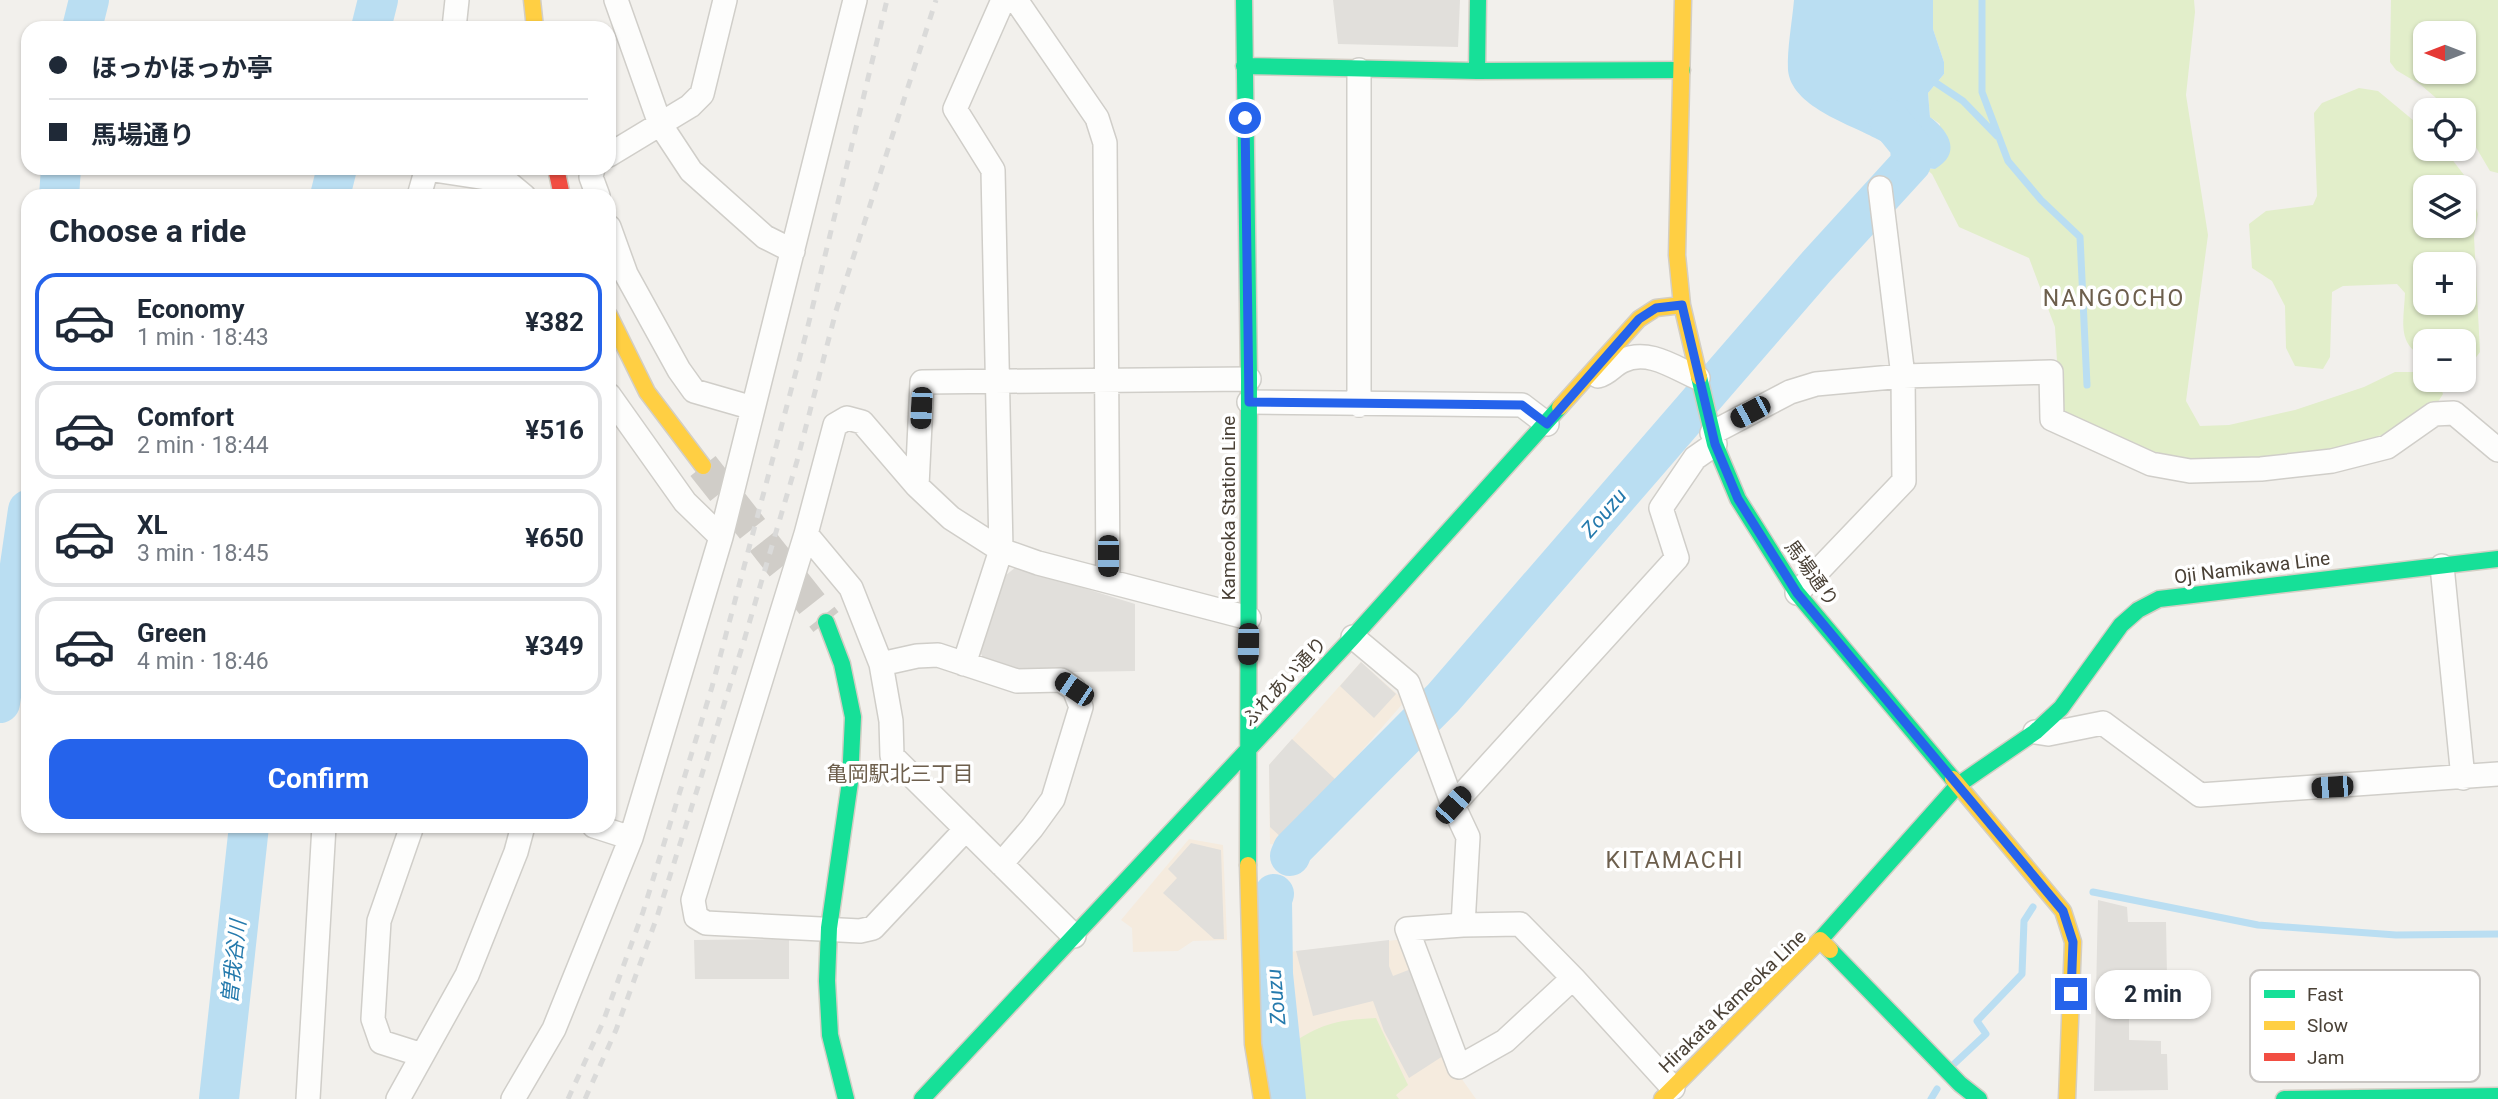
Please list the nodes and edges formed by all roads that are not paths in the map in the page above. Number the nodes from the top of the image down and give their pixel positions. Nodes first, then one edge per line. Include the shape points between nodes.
1 (457, 0) edge
2 (532, 0) edge
3 (616, 0) edge
4 (725, 0) edge
5 (855, 0) edge
6 (1003, 0) edge
7 (1016, 0) edge
8 (1244, 0) edge
9 (1478, 0) edge
10 (1683, 0) edge
11 (455, 21) edge
12 (534, 21) edge
13 (1244, 66) junction
14 (1359, 70) junction
15 (1477, 71) junction
16 (1682, 71) junction
17 (660, 124) junction
18 (616, 151) edge
19 (466, 175) edge
20 (1880, 188) dead end
21 (516, 189) edge
22 (616, 247) edge
23 (793, 251) junction
24 (1682, 305) junction
25 (616, 329) edge
26 (1903, 376) junction
27 (1249, 379) junction
28 (1586, 379) junction
29 (996, 382) junction
30 (1108, 382) junction
31 (1699, 383) junction
32 (1249, 402) junction
33 (1359, 405) junction
34 (616, 406) edge
35 (753, 408) junction
36 (1547, 424) junction
37 (1712, 434) junction
38 (2498, 450) edge
39 (703, 466) tunnel mouth
40 (917, 486) junction
41 (806, 534) junction
42 (721, 537) junction
43 (1000, 550) junction
44 (2498, 559) edge
45 (2442, 566) junction
46 (1108, 580) junction
47 (1797, 593) junction
48 (1249, 618) junction
49 (826, 622) tunnel mouth
50 (1353, 637) junction
51 (881, 664) junction
52 (964, 664) junction
53 (2035, 732) junction
54 (1247, 752) junction
55 (2498, 775) edge
56 (2463, 778) junction
57 (1958, 785) junction
58 (1453, 805) junction
59 (966, 829) junction
60 (324, 833) edge
61 (410, 833) edge
62 (521, 833) edge
63 (616, 833) edge
64 (631, 838) junction
65 (1001, 864) junction
66 (1463, 925) junction
67 (829, 928) junction
68 (1074, 936) junction
69 (1820, 940) junction
70 (1573, 978) junction
71 (422, 1055) junction
72 (1668, 1093) edge
73 (2498, 1096) edge
74 (308, 1099) edge
75 (398, 1099) edge
76 (513, 1099) edge
77 (846, 1099) edge
78 (922, 1099) edge
79 (1262, 1099) edge
80 (1979, 1099) edge
81 (2067, 1099) edge
82 (2284, 1099) edge

1 - 11 street
2 - 12 street
3 - 17 street
4 - 17 street via 702,93
5 - 23 street
6 - 29 street via 955,109 993,170
7 - 30 street via 1097,118 1105,143
8 - 13 street, Kameoka Station Line
9 - 15 street
10 - 16 street, 馬場通り
13 - 14 street
13 - 27 street, Kameoka Station Line
14 - 15 street
14 - 33 street
15 - 16 street
16 - 24 street, 馬場通り via 1677,255
17 - 18 street
17 - 23 street via 691,170 765,237
19 - 21 street via 506,181
20 - 26 street
22 - 35 street via 626,274 694,391
23 - 35 street
24 - 28 street, ふれあい通り via 1656,308 1639,319
24 - 31 street, 馬場通り
25 - 39 street via 647,392
26 - 37 street via 1816,384 1790,392
26 - 38 street via 2051,372 2052,419 2151,464 2190,471 2332,461 2387,447 2434,414 2454,413
26 - 47 street via 1904,481
27 - 30 street
27 - 32 street, Kameoka Station Line
28 - 31 street via 1607,373 1623,360 1643,357 1658,359
28 - 36 street, ふれあい通り
29 - 30 street
29 - 40 street via 922,382
29 - 43 street
30 - 46 street
31 - 37 street, 馬場通り
32 - 33 street
32 - 48 street, Kameoka Station Line
33 - 36 street via 1522,405
34 - 42 street via 685,502
35 - 42 street
36 - 50 street, ふれあい通り
37 - 47 street, 馬場通り via 1738,499
37 - 58 street via 1661,508 1677,558
40 - 41 street via 862,422 847,418 835,425
40 - 43 street via 951,518
41 - 51 street via 851,587
41 - 67 street via 693,900 696,917 706,923
42 - 64 street
43 - 46 street
43 - 52 street
44 - 45 street, Oji Namikawa Line
45 - 53 street, Oji Namikawa Line via 2159,599 2122,625 2061,708
45 - 56 street
46 - 48 street
47 - 57 street, 馬場通り
48 - 54 street, Kameoka Station Line
49 - 67 street via 842,664 853,717 850,782
50 - 54 street, ふれあい通り
50 - 58 street via 1408,683
51 - 52 street via 938,655
51 - 59 street via 892,756
52 - 65 street via 1017,681 1061,680 1074,689 1081,707 1053,799
53 - 56 street via 2048,734 2102,723 2200,795
53 - 57 street, Oji Namikawa Line
54 - 68 street, ふれあい通り
54 - 79 street, Kameoka Station Line via 1250,988
55 - 56 street
57 - 69 street, Oji Namikawa Line
57 - 81 street, 馬場通り via 2063,911 2073,942
58 - 66 street via 1468,837
59 - 65 street
59 - 67 street via 873,928
60 - 74 street
61 - 71 street via 379,921 373,1019 381,1042
62 - 71 street via 467,975
63 - 64 street
64 - 76 street via 554,1029
65 - 68 street
66 - 70 street via 1520,924
66 - 70 street via 1407,929 1459,1068 1504,1041
67 - 77 street via 830,1035
68 - 78 street, ふれあい通り
69 - 72 street, Hirakata Kameoka Line
69 - 80 street, Hirakata Kameoka Line
70 - 72 street
71 - 75 street
73 - 82 street

